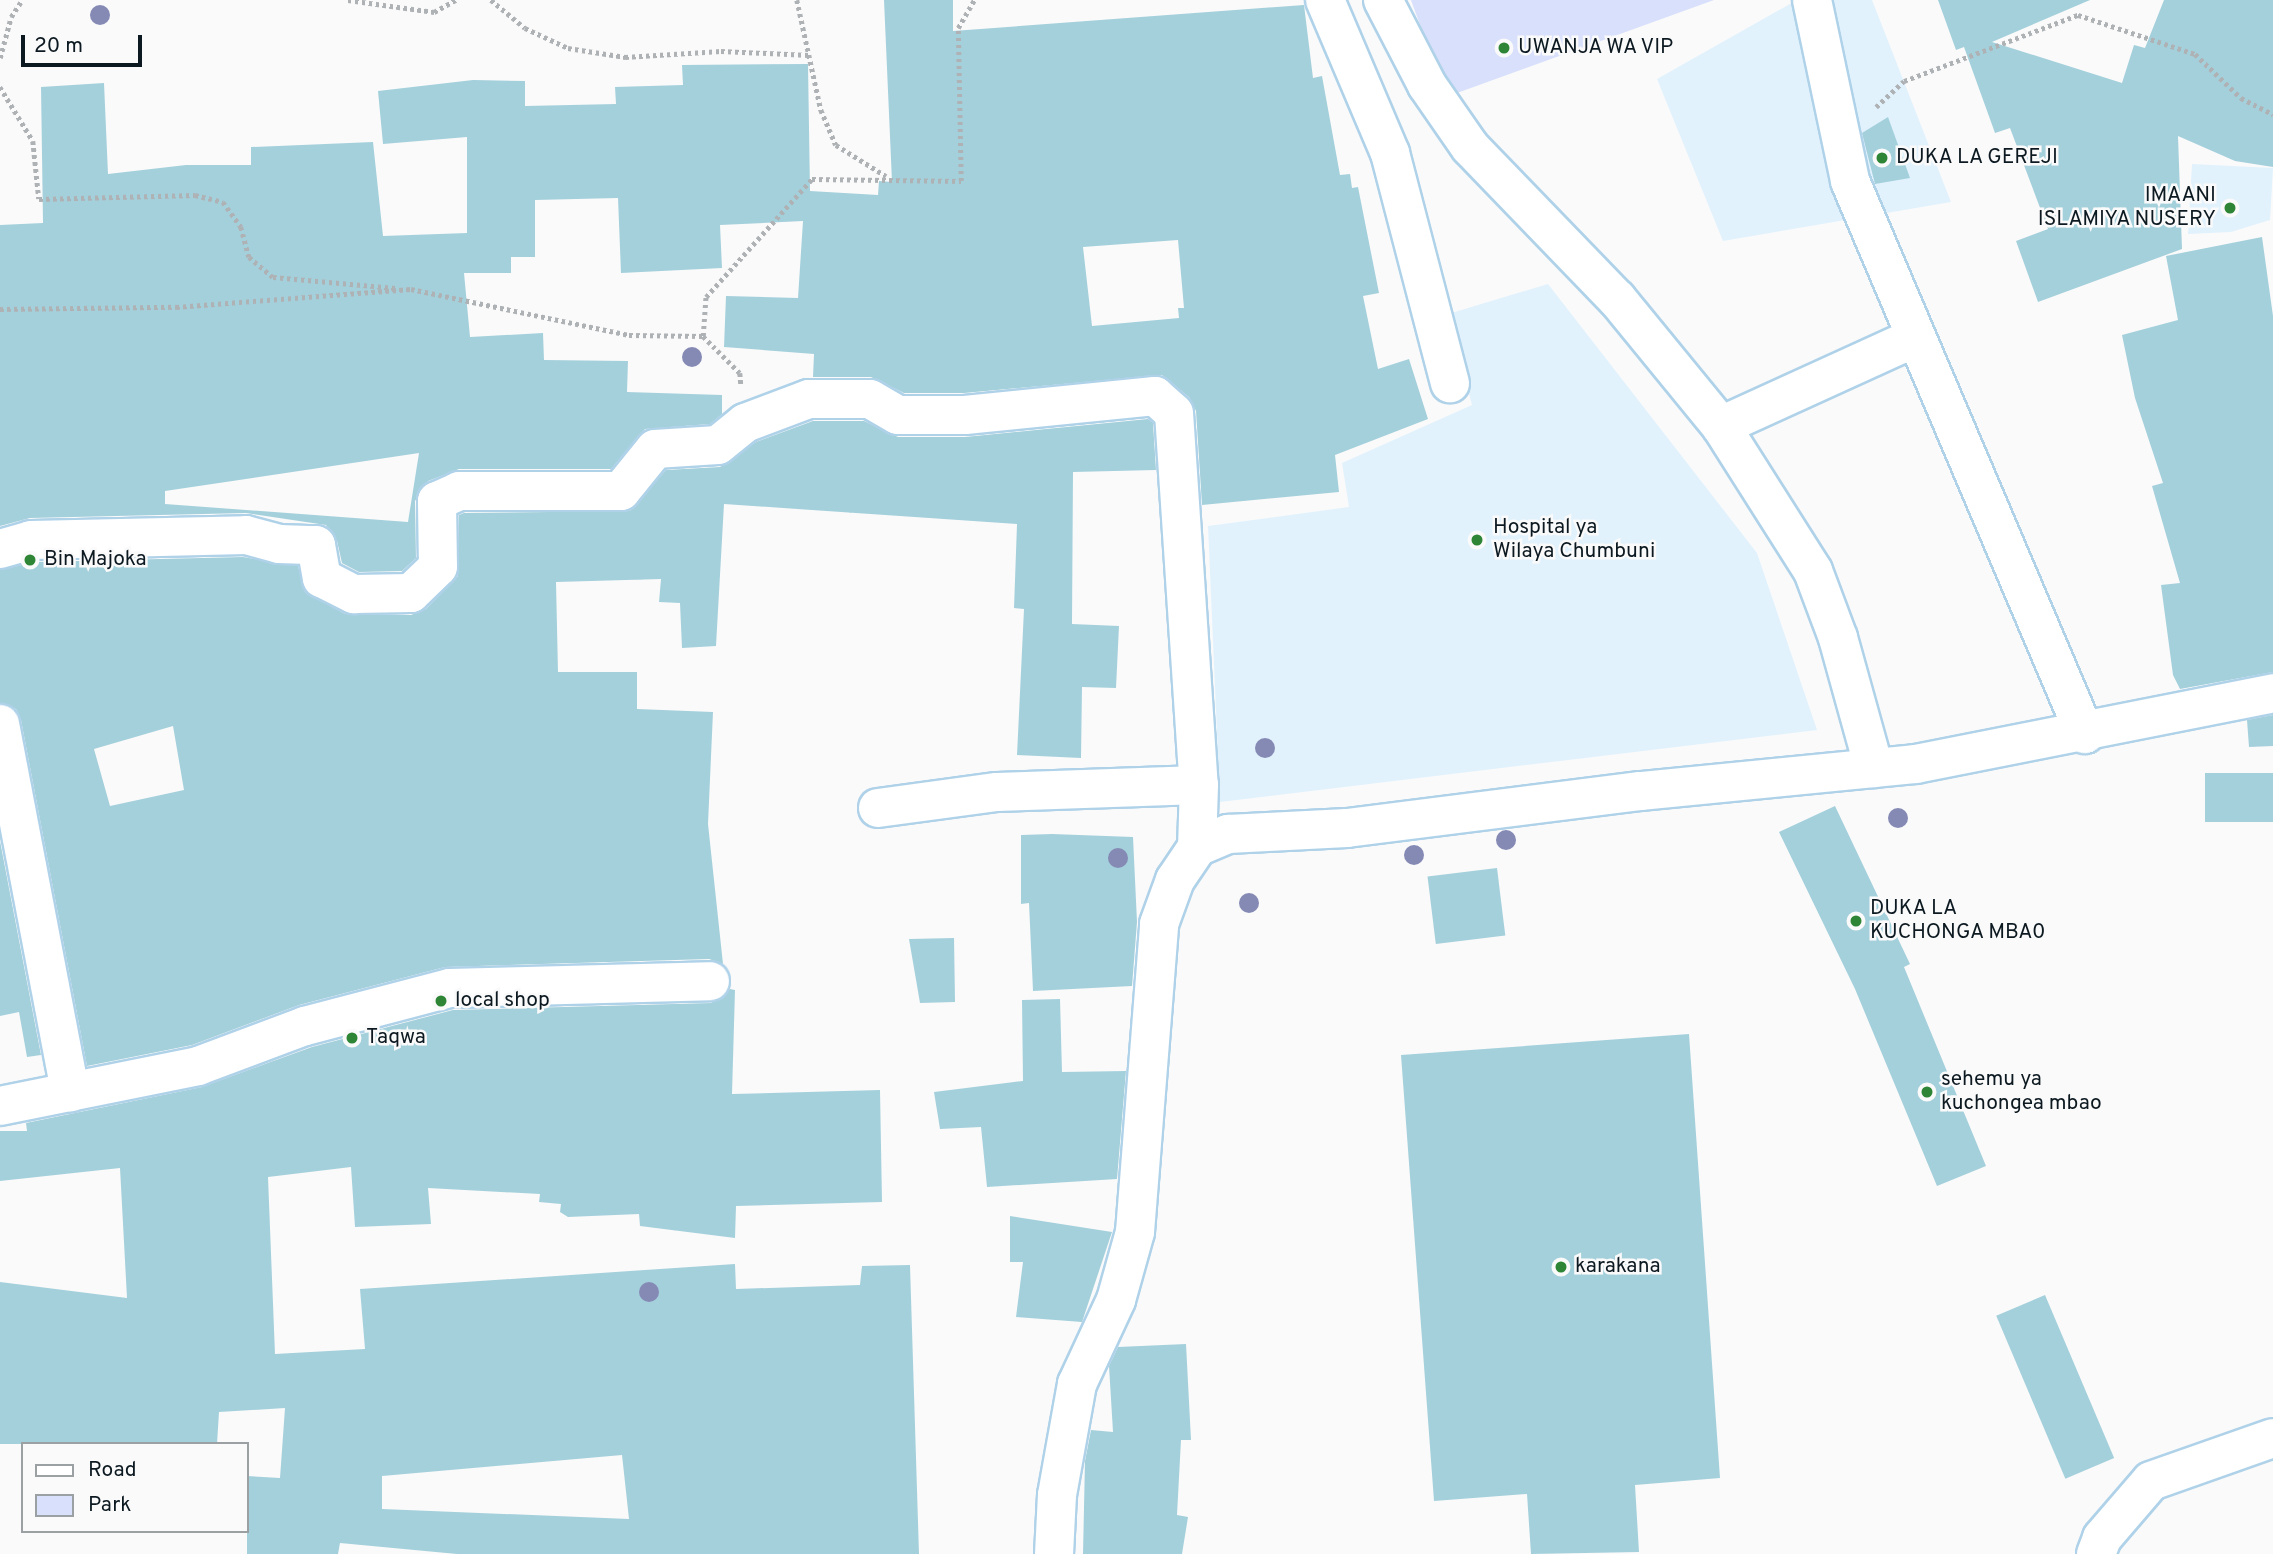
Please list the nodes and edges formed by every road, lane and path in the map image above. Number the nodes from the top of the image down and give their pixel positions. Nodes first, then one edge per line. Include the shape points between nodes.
1 (22, 0) edge
2 (348, 0) edge
3 (456, 0) edge
4 (491, 0) edge
5 (797, 0) edge
6 (974, 0) edge
7 (1325, 0) edge
8 (1384, 0) edge
9 (1812, 0) edge
10 (809, 55) junction
11 (0, 58) edge
12 (0, 87) edge
13 (2273, 114) edge
14 (1842, 141) junction
15 (886, 176) junction
16 (411, 289) junction
17 (0, 309) edge
18 (703, 336) junction
19 (1916, 337) junction
20 (1450, 383) dead end
21 (745, 423) junction
22 (1721, 426) junction
23 (0, 549) edge
24 (2273, 693) edge
25 (0, 724) edge
26 (2085, 734) junction
27 (1874, 768) junction
28 (1199, 785) junction
29 (878, 808) dead end
30 (1197, 847) junction
31 (710, 981) dead end
32 (70, 1092) junction
33 (0, 1106) edge
34 (2273, 1438) edge
35 (1054, 1554) edge
36 (2096, 1554) edge

1 - 11 path via 11,17
2 - 3 path via 434,12
4 - 10 path via 525,28 568,48 625,57 721,51
5 - 10 path
6 - 15 path via 958,28 961,181
7 - 20 street via 1390,153
8 - 22 street via 1427,85 1470,147 1617,299
9 - 14 street
10 - 15 path via 821,110 836,145
12 - 16 path via 33,141 39,199 195,195 223,202 241,227 249,257 273,277
13 - 14 path via 2241,98 2195,54 2078,15 1904,81
14 - 19 street via 1850,181
15 - 18 path via 812,179 706,298
16 - 17 path via 176,307
16 - 18 path via 629,335
18 - 21 path via 740,373
19 - 22 street
19 - 26 street
21 - 23 street via 718,445 655,449 621,491 459,491 437,502 438,568 411,593 354,594 322,578 316,545 279,544 246,535 31,540
21 - 28 street via 809,399 870,400 898,415 965,415 1155,396 1166,400 1174,413
22 - 27 street via 1814,571
24 - 26 street via 2165,710
25 - 32 street
26 - 27 street
27 - 30 street via 1347,828 1228,834
28 - 29 street via 997,792
28 - 30 street
30 - 35 street via 1175,880 1159,924 1135,1232 1116,1300 1077,1384 1057,1495
31 - 32 street via 450,988 305,1026 198,1066
32 - 33 street
34 - 36 street via 2151,1481 2102,1538

